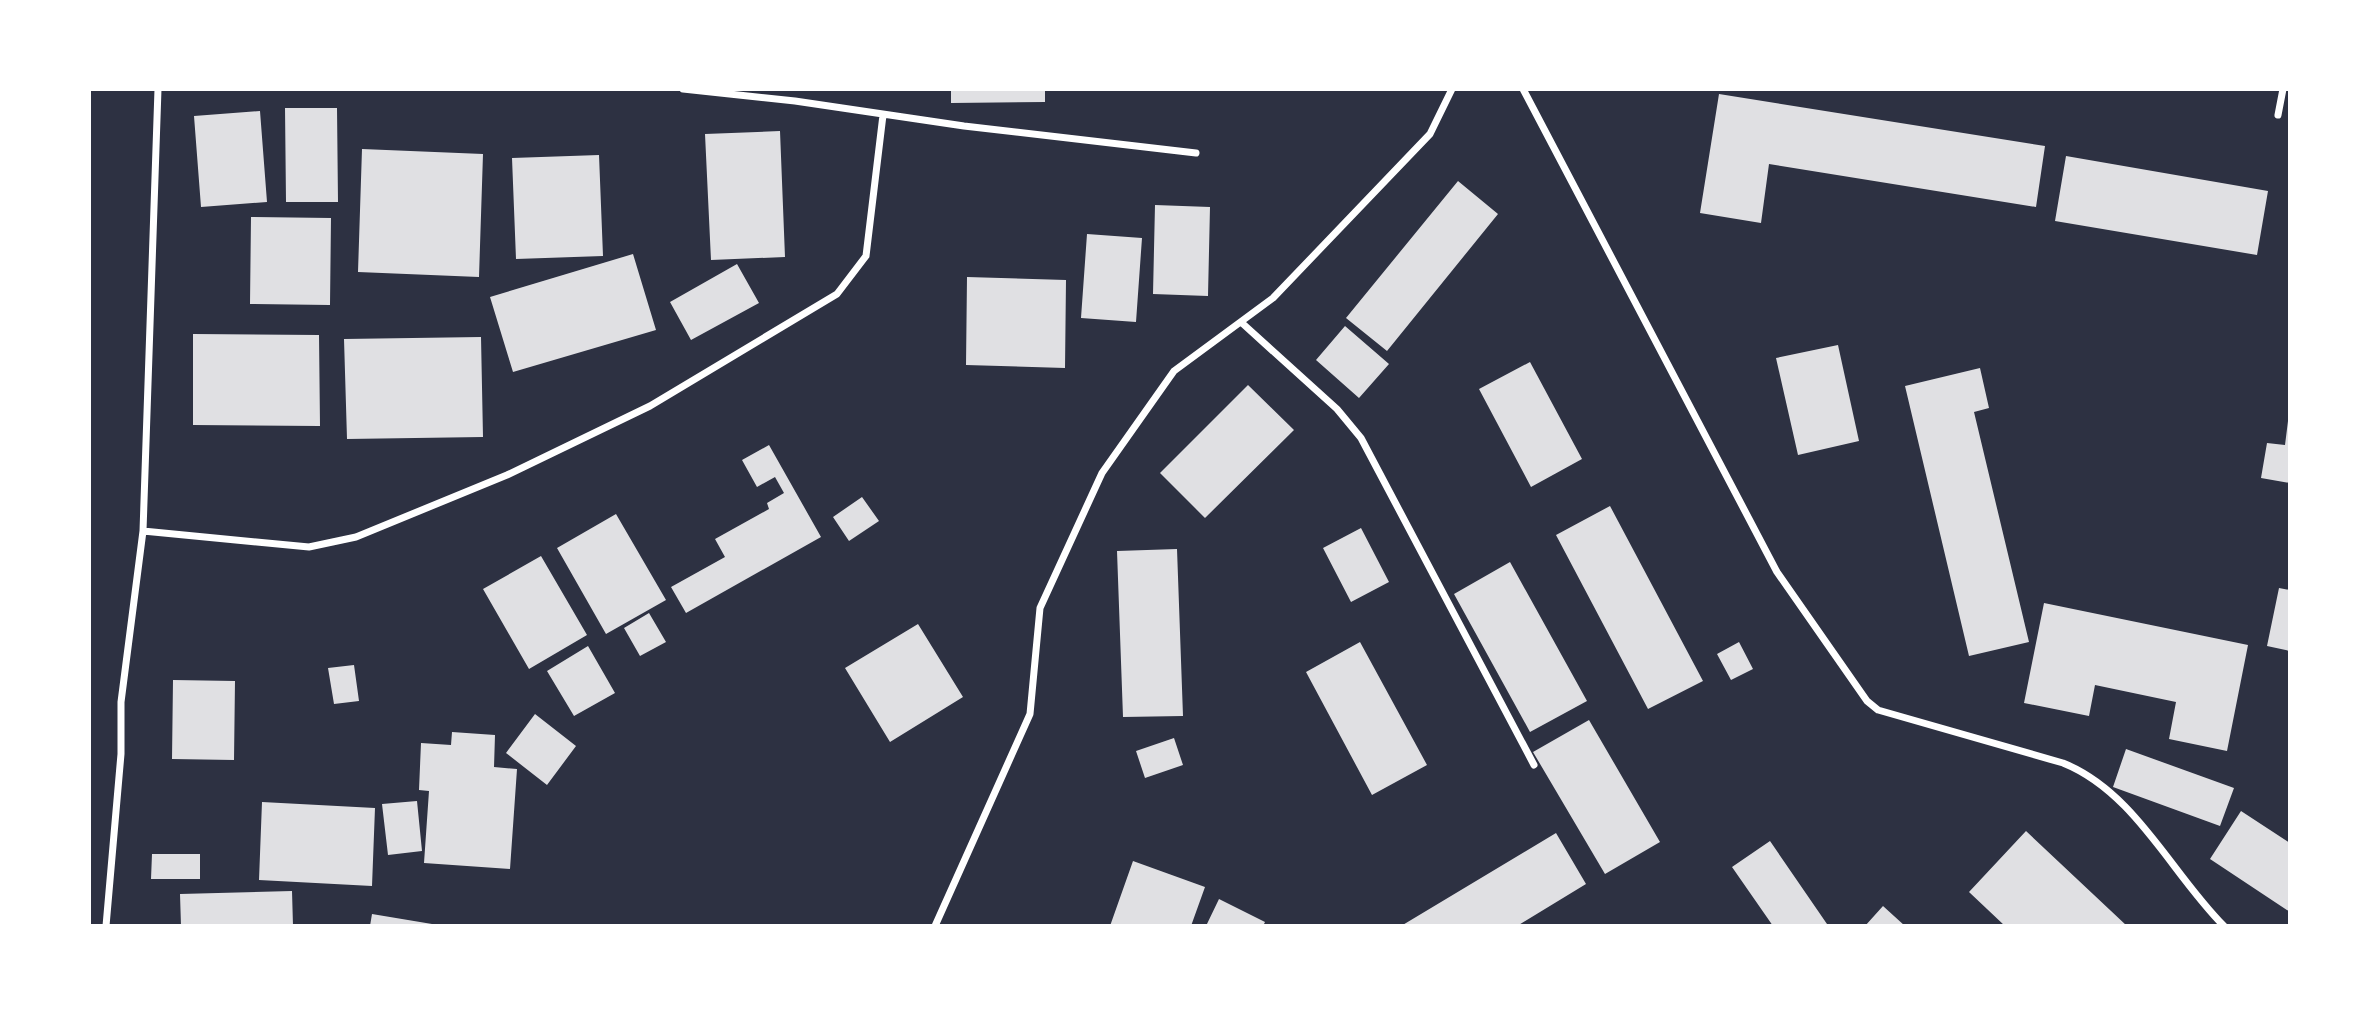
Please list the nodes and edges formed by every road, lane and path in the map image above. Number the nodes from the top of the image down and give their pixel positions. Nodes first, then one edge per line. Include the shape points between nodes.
1 (158, 89) edge
2 (683, 89) edge
3 (1452, 89) edge
4 (1523, 89) edge
5 (2283, 89) edge
6 (883, 115) junction
7 (2278, 115) dead end
8 (1196, 153) dead end
9 (1241, 323) junction
10 (143, 531) junction
11 (1534, 765) dead end
12 (106, 926) edge
13 (935, 926) edge
14 (2224, 926) edge

1 - 10 street
2 - 6 street
3 - 9 street via 1430,134 1273,298
4 - 14 street via 1777,572 1867,701 1878,710 2063,763 2091,776 2141,824
5 - 7 street
6 - 8 street
6 - 10 street via 866,256 837,294 650,406 496,480 356,537 309,547
9 - 11 street via 1337,409 1361,438
9 - 13 street via 1174,370 1102,473 1040,608 1030,714
10 - 12 street via 121,702

